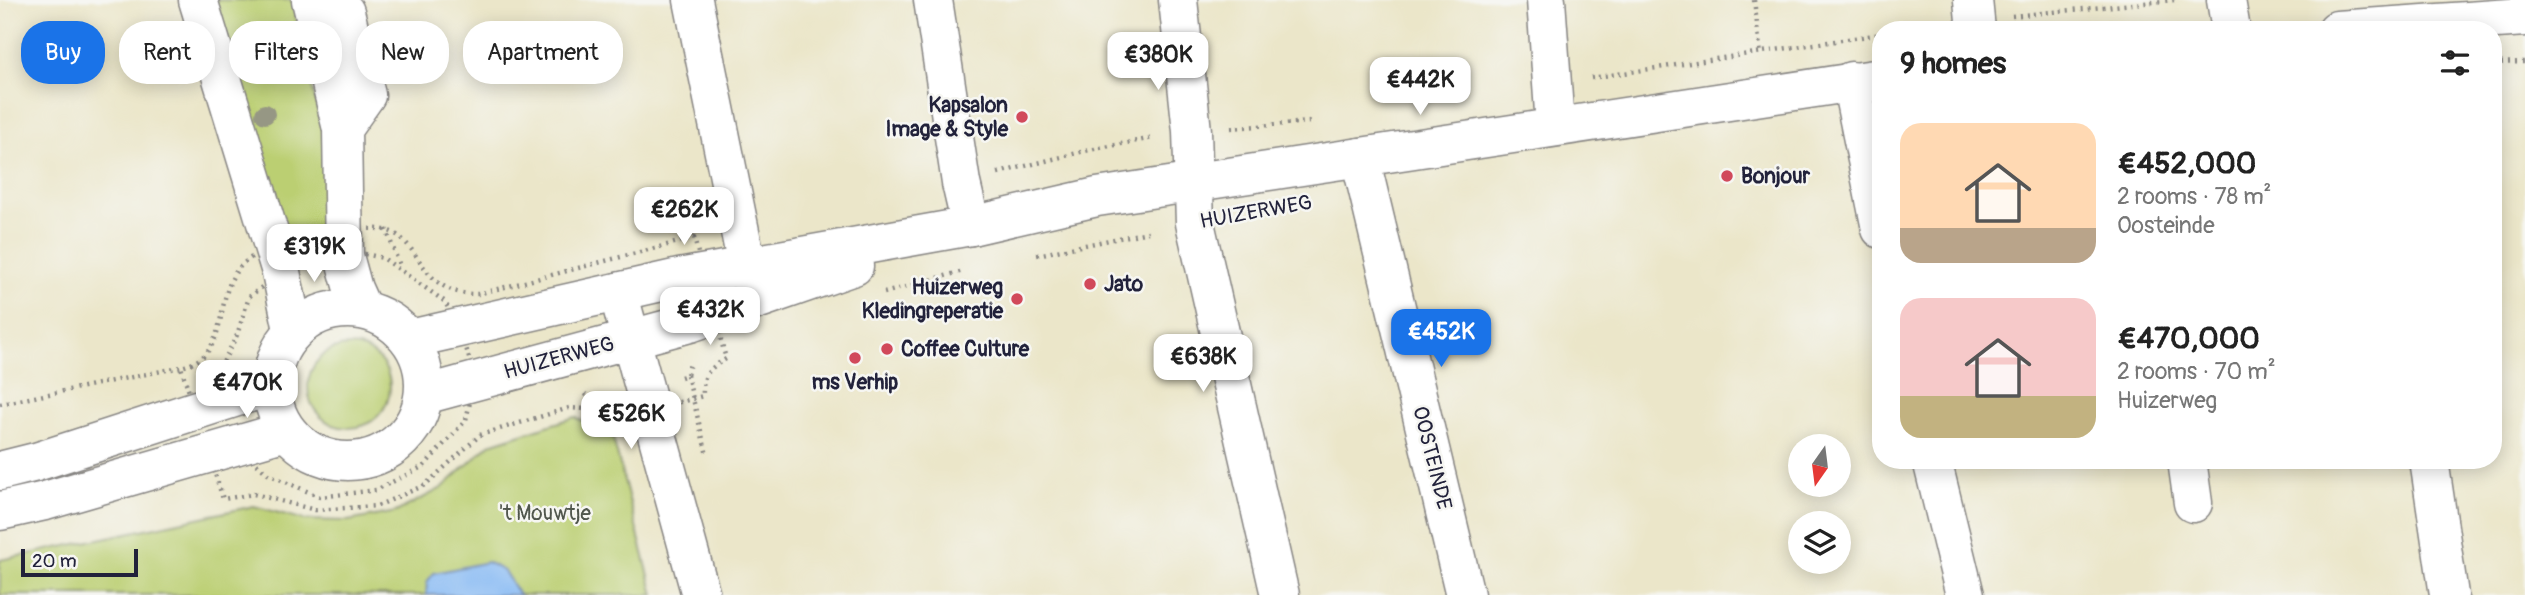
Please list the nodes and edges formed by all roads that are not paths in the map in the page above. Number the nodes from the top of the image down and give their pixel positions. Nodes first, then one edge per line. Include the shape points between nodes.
1 (198, 0) edge
2 (311, 0) edge
3 (328, 0) edge
4 (693, 0) edge
5 (933, 0) edge
6 (1178, 0) edge
7 (1546, 0) edge
8 (2226, 0) edge
9 (2525, 17) edge
10 (2230, 21) edge
11 (2471, 21) edge
12 (1866, 80) edge
13 (1555, 126) junction
14 (342, 129) junction
15 (1872, 140) edge
16 (1360, 157) junction
17 (1192, 181) junction
18 (971, 226) junction
19 (747, 266) junction
20 (618, 292) junction
21 (362, 309) junction
22 (293, 330) junction
23 (631, 339) junction
24 (410, 340) junction
25 (271, 387) junction
26 (425, 395) junction
27 (286, 431) junction
28 (1934, 469) edge
29 (2188, 469) edge
30 (2430, 469) edge
31 (0, 471) edge
32 (2193, 503) dead end
33 (0, 510) edge
34 (701, 595) edge
35 (1280, 595) edge
36 (1465, 595) edge
37 (1965, 595) edge
38 (2449, 595) edge

1 - 22 main road via 273,246
2 - 14 main road
3 - 14 main road via 345,12 366,95
4 - 19 main road
5 - 18 main road
6 - 17 main road via 1192,131
7 - 13 main road
8 - 10 main road
9 - 11 main road
12 - 13 main road, HUIZERWEG
12 - 15 main road
13 - 16 main road, HUIZERWEG
14 - 21 main road via 341,230 352,289
16 - 17 main road, HUIZERWEG
16 - 36 main road, OOSTEINDE
17 - 18 main road, HUIZERWEG
17 - 35 main road via 1195,223
18 - 19 main road, HUIZERWEG
18 - 23 main road, HUIZERWEG
19 - 20 main road, HUIZERWEG
20 - 23 main road
20 - 24 main road, HUIZERWEG
21 - 22 main road via 325,312
21 - 24 main road via 389,319
22 - 25 main road via 276,356
23 - 26 main road, HUIZERWEG
23 - 34 main road
24 - 26 main road via 423,366
25 - 27 main road via 275,410
25 - 31 main road
26 - 27 main road via 415,424 394,446 368,460 337,461 309,451
27 - 33 main road
28 - 37 main road
29 - 32 main road
30 - 38 main road

